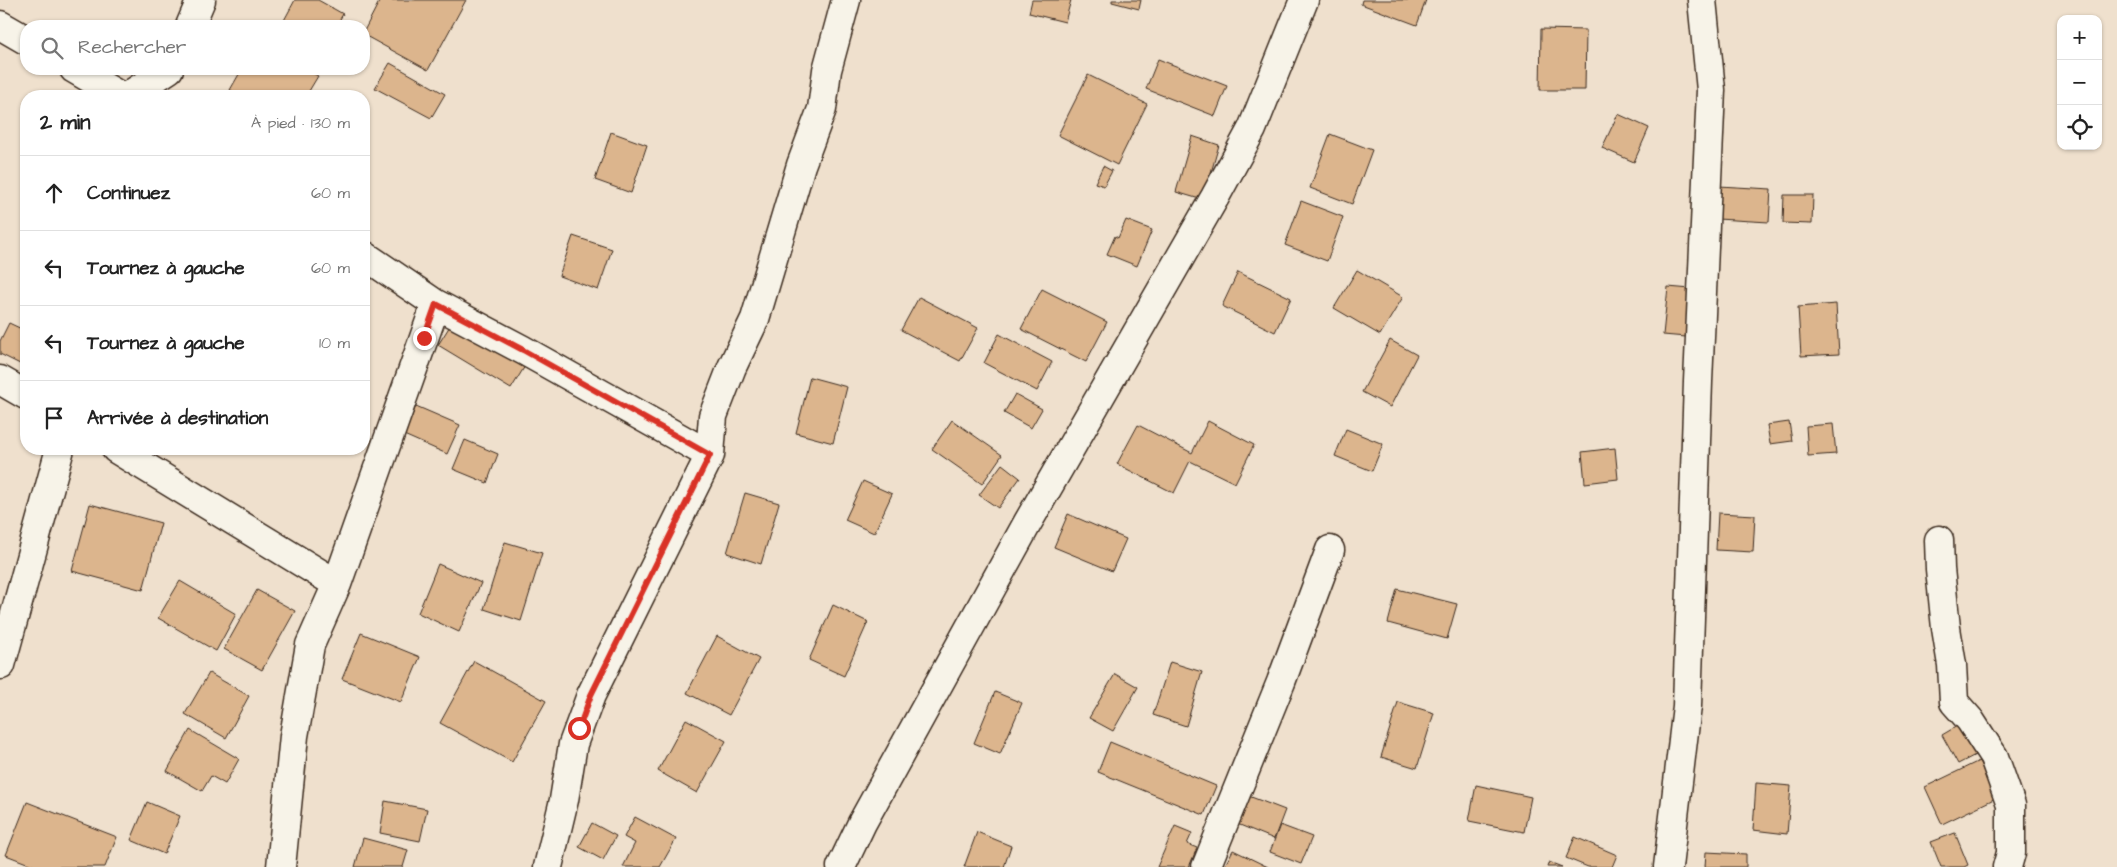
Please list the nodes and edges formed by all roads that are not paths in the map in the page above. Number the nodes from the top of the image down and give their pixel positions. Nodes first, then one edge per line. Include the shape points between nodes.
1 (201, 0) edge
2 (846, 0) edge
3 (1304, 0) edge
4 (1702, 0) edge
5 (193, 20) edge
6 (0, 25) edge
7 (20, 37) edge
8 (84, 75) edge
9 (160, 75) edge
10 (110, 90) edge
11 (137, 90) edge
12 (370, 259) edge
13 (436, 304) junction
14 (0, 380) edge
15 (20, 392) edge
16 (58, 455) edge
17 (126, 455) edge
18 (710, 455) junction
19 (1940, 540) dead end
20 (1330, 550) dead end
21 (337, 584) junction
22 (1, 665) edge
23 (281, 867) edge
24 (548, 867) edge
25 (841, 867) edge
26 (1206, 867) edge
27 (1668, 867) edge
28 (2007, 867) edge

1 - 5 street
2 - 18 street via 826,70 822,109 801,164 755,319 713,416
3 - 25 street via 1252,129 1028,522
4 - 27 street via 1711,90 1687,706
6 - 7 street
8 - 10 street
9 - 11 street
12 - 13 street
13 - 18 street
13 - 21 street
14 - 15 street
16 - 22 street
17 - 21 street
18 - 24 street via 591,695 574,744
19 - 28 street via 1954,702 1994,757 2011,805 2011,854
20 - 26 street
21 - 23 street via 310,645 294,736

